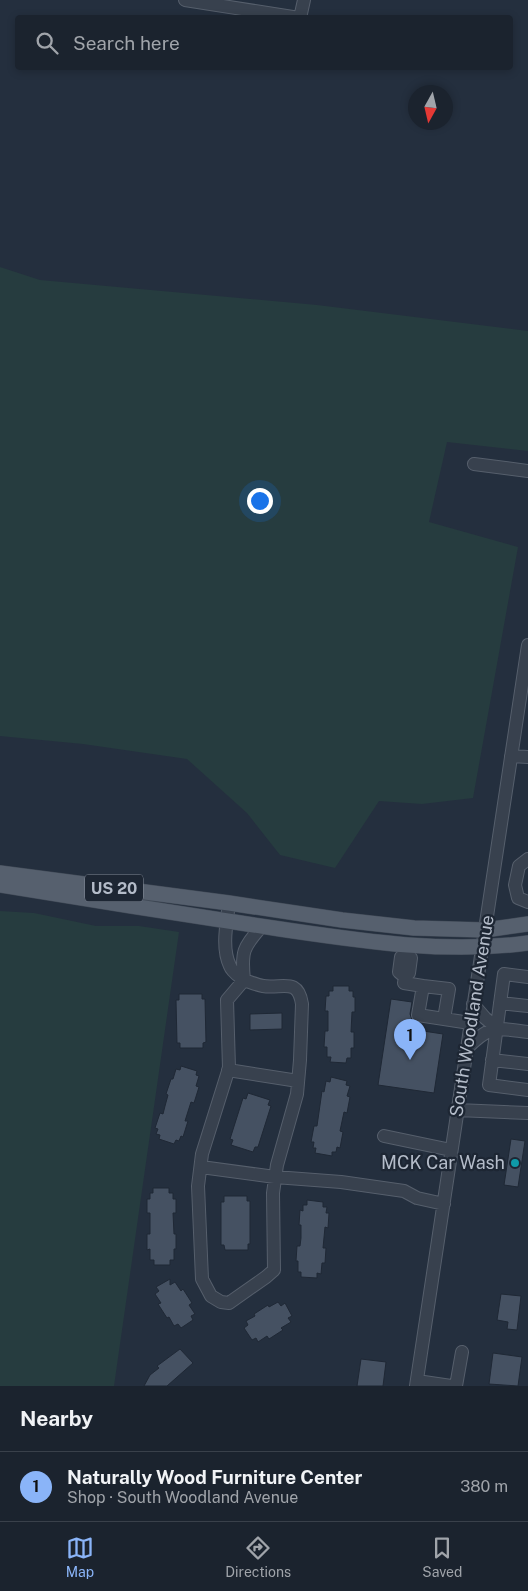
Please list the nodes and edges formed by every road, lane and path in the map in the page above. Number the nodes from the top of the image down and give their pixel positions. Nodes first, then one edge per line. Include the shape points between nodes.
1 (185, 0) edge
2 (304, 0) edge
3 (281, 15) edge
4 (301, 15) edge
5 (474, 464) dead end
6 (528, 471) edge
7 (528, 645) edge
8 (511, 756) junction
9 (528, 757) edge
10 (528, 859) edge
11 (0, 873) edge
12 (0, 885) edge
13 (528, 902) edge
14 (229, 903) junction
15 (227, 922) junction
16 (528, 924) edge
17 (262, 926) junction
18 (485, 930) junction
19 (528, 943) edge
20 (482, 948) junction
21 (407, 950) junction
22 (528, 977) edge
23 (244, 980) junction
24 (423, 986) junction
25 (500, 1002) junction
26 (473, 1004) junction
27 (528, 1006) edge
28 (444, 1019) junction
29 (470, 1023) junction
30 (497, 1028) junction
31 (528, 1032) edge
32 (466, 1049) junction
33 (492, 1060) junction
34 (528, 1064) edge
35 (228, 1070) junction
36 (298, 1081) junction
37 (528, 1090) edge
38 (457, 1110) junction
39 (528, 1113) edge
40 (384, 1136) dead end
41 (451, 1150) junction
42 (201, 1166) junction
43 (275, 1177) junction
44 (444, 1204) junction
45 (462, 1352) dead end
46 (416, 1384) edge
47 (451, 1386) edge
48 (456, 1386) edge

1 - 3 street
2 - 4 street
5 - 6 street
7 - 8 street, South Woodland Avenue
8 - 9 street
8 - 18 street, South Woodland Avenue
10 - 13 street via 519,866 515,885 518,898
11 - 14 main road, US 20
12 - 15 main road, US 20
14 - 15 street
14 - 18 main road, US 20 via 414,928
15 - 17 main road, US 20
15 - 23 street via 227,958 230,968
16 - 18 main road, US 20
17 - 21 main road, US 20
17 - 23 street via 243,951
18 - 20 street, South Woodland Avenue
19 - 20 main road, US 20
20 - 21 main road, US 20
20 - 26 street, South Woodland Avenue
21 - 24 street via 411,958 404,983
22 - 25 street via 504,974
23 - 35 street via 227,1000
23 - 36 street via 264,987 289,986 301,995
24 - 28 street via 418,1015
24 - 28 street via 449,989
25 - 27 street
25 - 30 street
26 - 29 street, South Woodland Avenue
26 - 30 street
28 - 29 street
29 - 32 street, South Woodland Avenue
30 - 31 street
30 - 32 street via 481,1035
30 - 33 street
32 - 38 street, South Woodland Avenue
33 - 34 street
33 - 37 street via 489,1085
35 - 36 street
35 - 42 street
36 - 43 street via 293,1113
38 - 39 street
38 - 41 street, South Woodland Avenue
40 - 41 street
41 - 44 street, South Woodland Avenue
42 - 43 street
42 - 43 street via 198,1186 202,1279 211,1296 221,1302 229,1303 274,1270
43 - 44 street via 404,1191 417,1198
44 - 46 street, South Woodland Avenue
45 - 48 street
46 - 47 street

